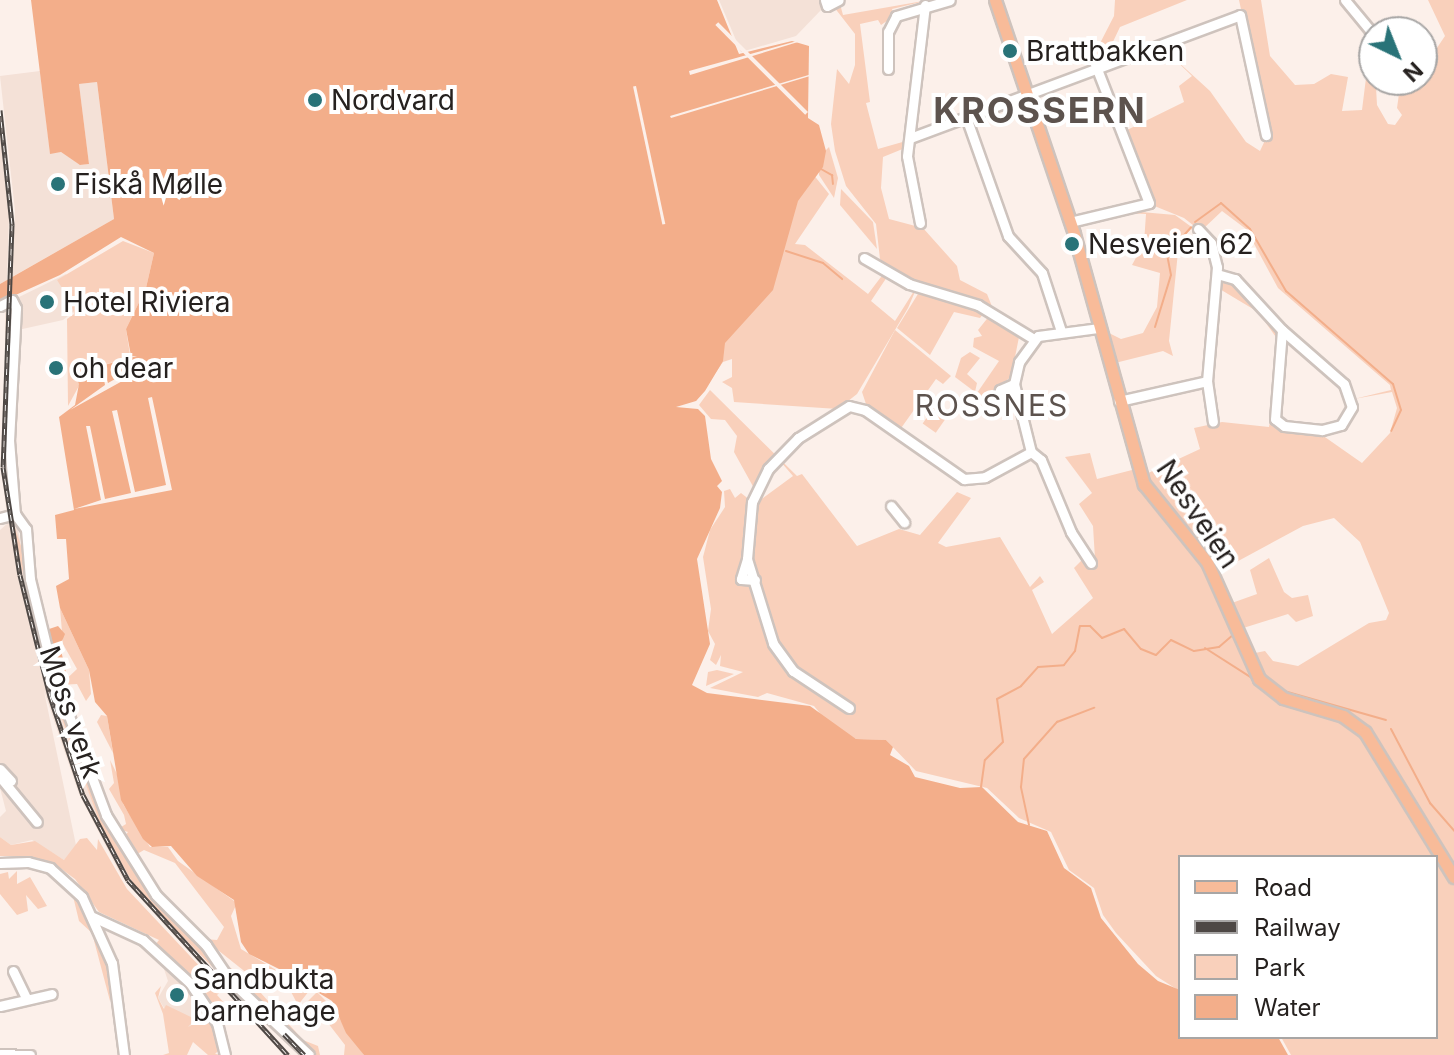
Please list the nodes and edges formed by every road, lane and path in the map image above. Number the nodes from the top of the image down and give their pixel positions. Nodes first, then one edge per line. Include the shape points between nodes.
1 (825, 0) edge
2 (839, 0) edge
3 (950, 0) edge
4 (995, 0) edge
5 (1345, 0) edge
6 (925, 5) junction
7 (1358, 16) edge
8 (1096, 66) junction
9 (888, 69) dead end
10 (1028, 98) junction
11 (967, 120) junction
12 (1266, 135) dead end
13 (910, 138) junction
14 (1070, 222) junction
15 (920, 223) dead end
16 (1198, 229) dead end
17 (864, 258) dead end
18 (1217, 274) junction
19 (0, 306) edge
20 (1099, 325) junction
21 (1282, 330) junction
22 (1061, 331) junction
23 (1034, 339) junction
24 (1207, 381) junction
25 (1014, 384) junction
26 (1016, 401) junction
27 (1119, 401) junction
28 (1001, 403) junction
29 (993, 414) dead end
30 (1213, 422) dead end
31 (1031, 452) junction
32 (891, 506) dead end
33 (15, 514) junction
34 (0, 518) edge
35 (904, 522) dead end
36 (1091, 563) dead end
37 (849, 708) dead end
38 (0, 769) edge
39 (0, 777) edge
40 (0, 863) edge
41 (1454, 877) edge
42 (93, 917) junction
43 (13, 971) dead end
44 (52, 994) dead end
45 (26, 998) junction
46 (0, 1006) edge
47 (222, 1053) edge
48 (0, 1054) edge
49 (30, 1055) edge
50 (124, 1055) edge
51 (309, 1055) edge

1 - 2 street via 827,6
3 - 6 street
4 - 10 main road, Nesveien
5 - 7 street
6 - 9 street via 900,11 891,22
6 - 13 street
8 - 10 street
8 - 12 street via 1240,15
8 - 14 street via 1148,206
10 - 11 street
10 - 14 main road, Nesveien
11 - 13 street
11 - 22 street via 1010,241 1042,273
13 - 15 street via 910,184
14 - 20 main road, Nesveien
16 - 18 street via 1214,249
17 - 23 street via 909,284 978,305
18 - 21 street via 1235,279
18 - 24 street
19 - 33 street, Moss verk via 13,301 9,440
20 - 22 street
20 - 27 main road, Nesveien
21 - 21 street via 1349,390 1352,407 1341,425 1322,430 1284,426 1275,419
22 - 23 street
23 - 25 street via 1019,362
24 - 27 street
24 - 30 street
25 - 26 street
25 - 28 street via 999,392
26 - 28 street
26 - 31 street
27 - 41 main road, Nesveien via 1144,484 1207,562 1259,679 1283,698 1343,716 1365,732
28 - 29 street
31 - 36 street via 1041,460
31 - 37 street via 985,477 964,479 865,410 846,407 798,438 768,469 752,502 741,579 755,580 773,643 784,661
32 - 35 street
33 - 34 street
33 - 51 street, Moss verk via 26,529 30,579 53,673 118,840 149,887 206,945 225,974
38 - 39 street via 34,818
40 - 42 street via 28,862 60,873
42 - 47 street via 143,940 190,983 217,1023
42 - 50 street via 112,963
43 - 45 street
44 - 45 street
45 - 46 street
48 - 49 street

